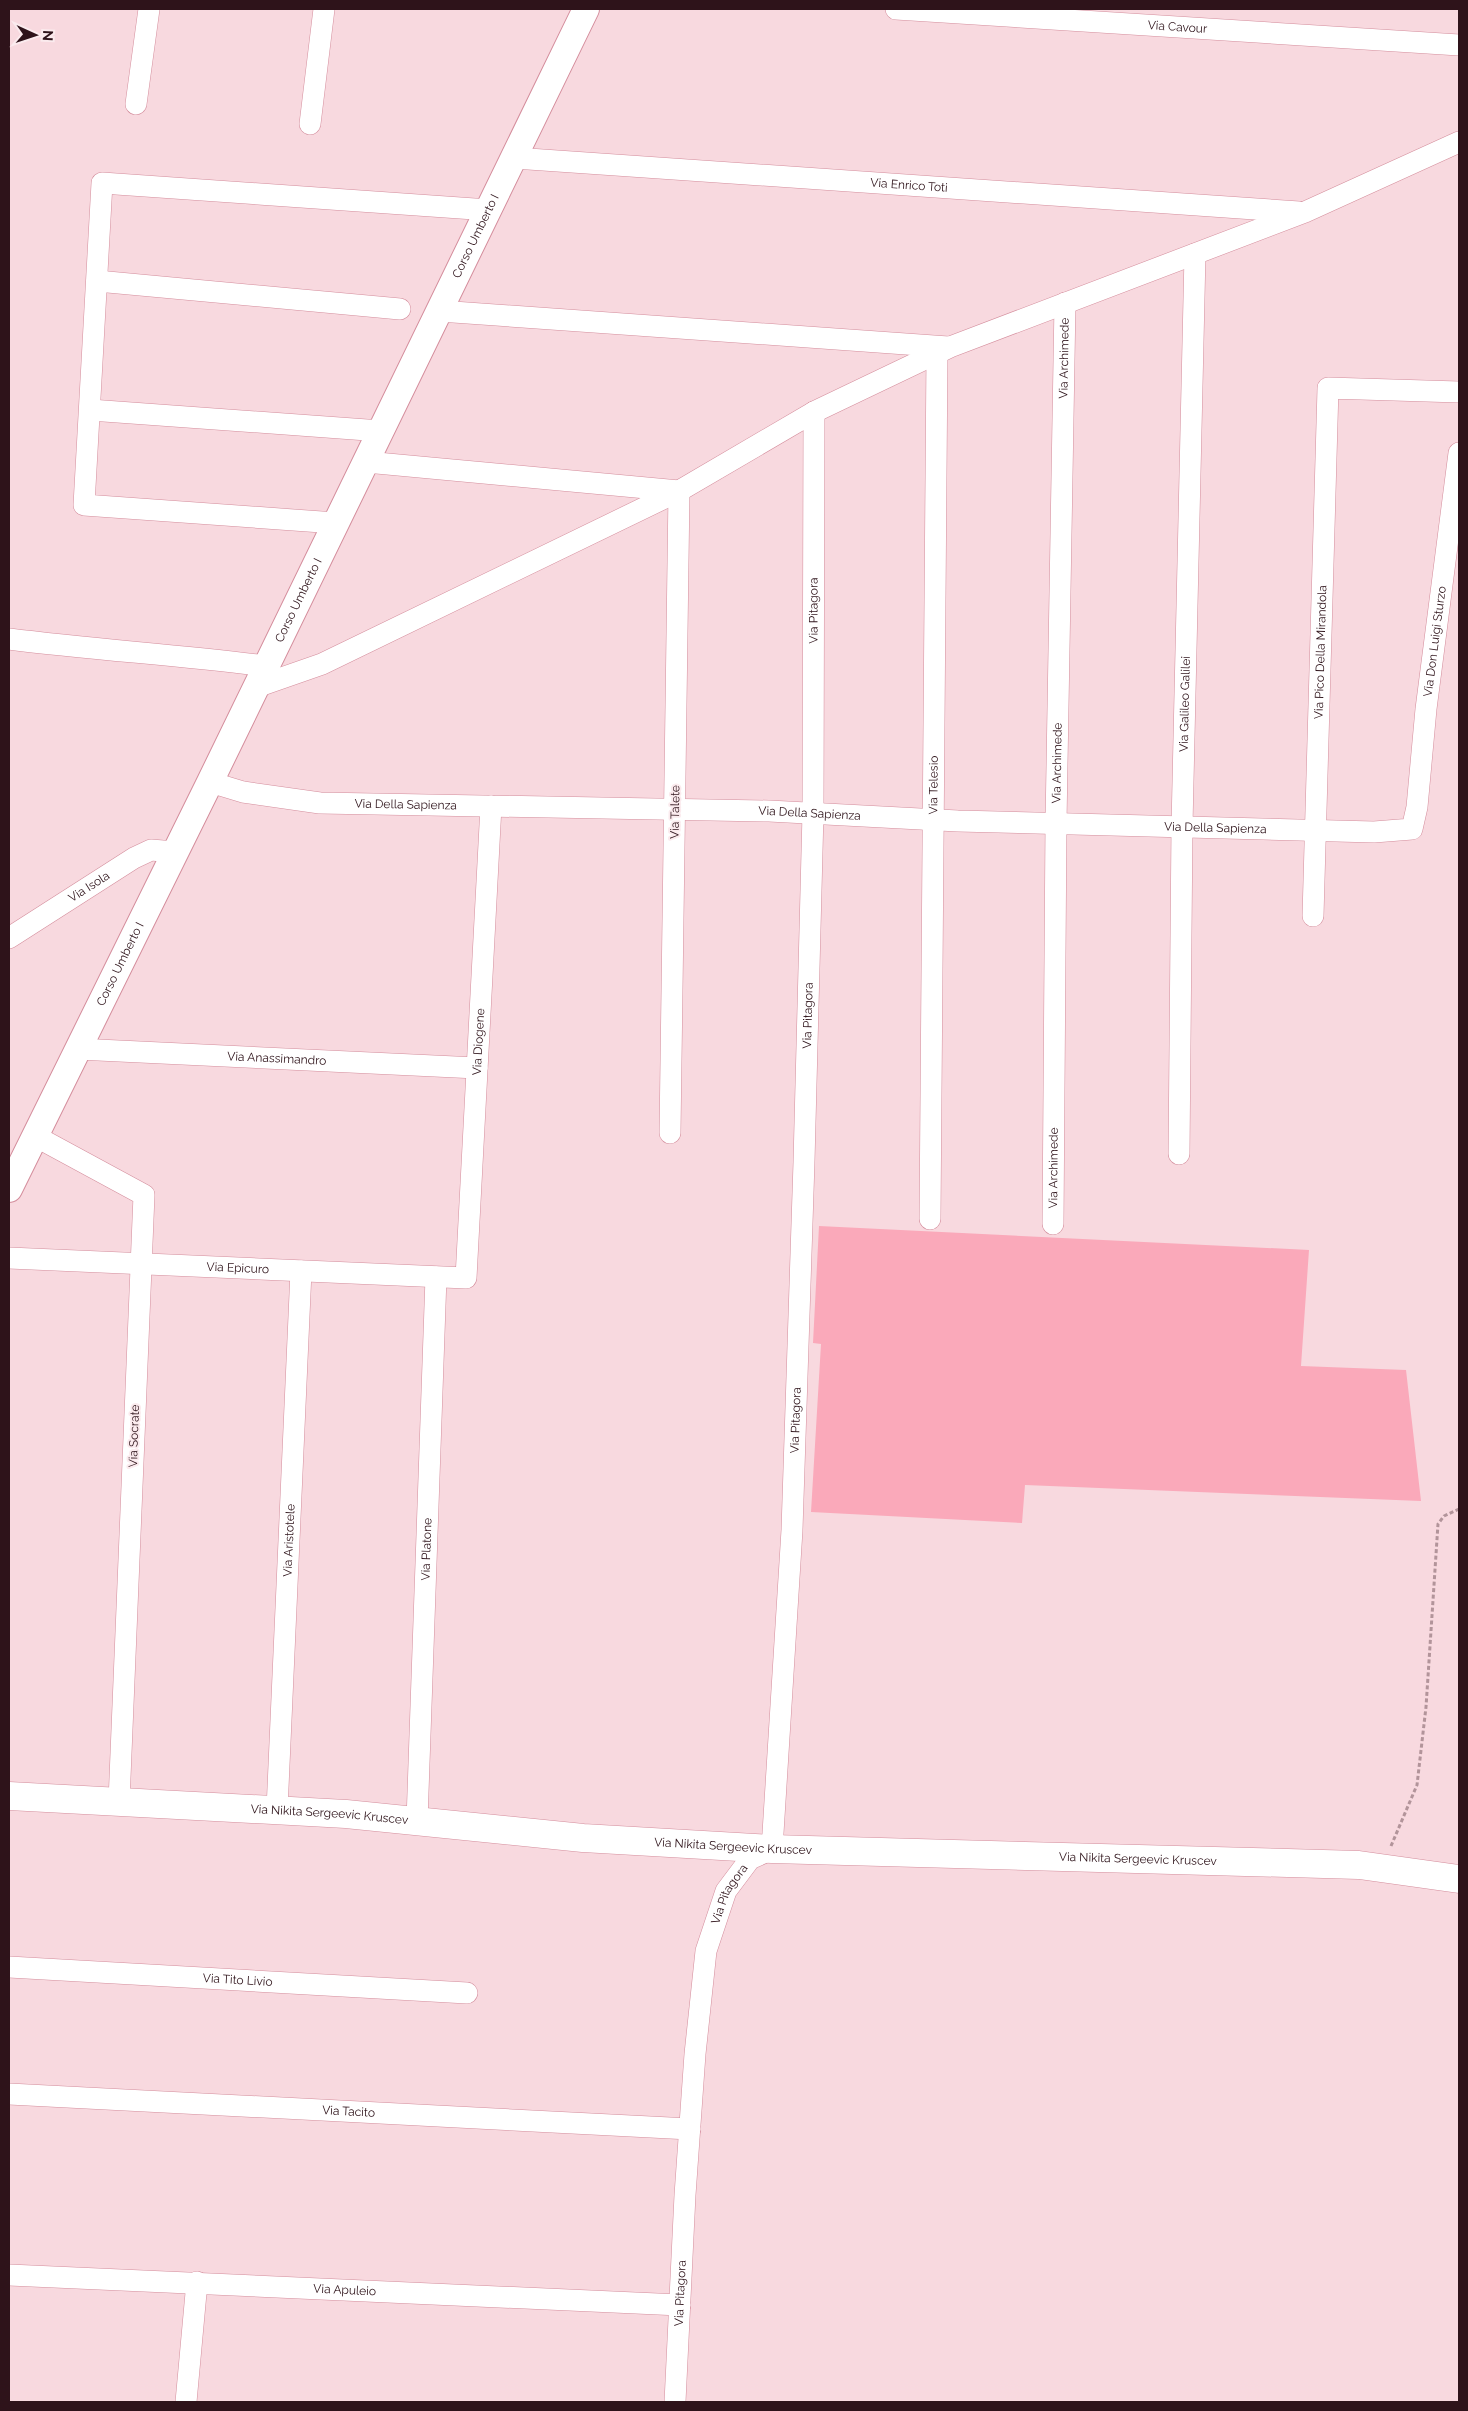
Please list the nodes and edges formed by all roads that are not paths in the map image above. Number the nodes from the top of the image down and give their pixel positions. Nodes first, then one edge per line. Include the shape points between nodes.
1 (148, 9) edge
2 (324, 9) edge
3 (586, 9) edge
4 (896, 9) edge
5 (1459, 45) edge
6 (136, 104) dead end
7 (310, 124) dead end
8 (1459, 142) edge
9 (514, 158) junction
10 (489, 210) junction
11 (1305, 212) junction
12 (1195, 254) junction
13 (97, 281) junction
14 (1065, 303) junction
15 (400, 309) dead end
16 (440, 311) junction
17 (944, 350) junction
18 (1459, 392) edge
19 (90, 410) junction
20 (814, 412) junction
21 (381, 431) junction
22 (1459, 453) edge
23 (366, 462) junction
24 (679, 491) junction
25 (336, 523) junction
26 (9, 639) edge
27 (262, 676) junction
28 (210, 782) junction
29 (491, 806) junction
30 (675, 809) junction
31 (813, 813) junction
32 (934, 820) junction
33 (1056, 823) junction
34 (1182, 826) junction
35 (1316, 829) junction
36 (1412, 829) joint
37 (175, 852) junction
38 (1313, 916) dead end
39 (9, 938) edge
40 (77, 1049) junction
41 (478, 1068) junction
42 (670, 1133) dead end
43 (35, 1136) junction
44 (1178, 1154) dead end
45 (9, 1189) edge
46 (930, 1219) dead end
47 (1053, 1224) dead end
48 (9, 1258) edge
49 (141, 1264) junction
50 (300, 1271) junction
51 (436, 1277) junction
52 (466, 1278) joint
53 (9, 1796) edge
54 (119, 1802) junction
55 (277, 1810) junction
56 (417, 1821) junction
57 (772, 1848) junction
58 (1459, 1879) edge
59 (9, 1967) edge
60 (467, 1993) dead end
61 (9, 2094) edge
62 (690, 2129) junction
63 (9, 2274) edge
64 (197, 2282) junction
65 (680, 2305) junction
66 (186, 2402) edge
67 (676, 2402) edge

1 - 6 street
2 - 7 street
3 - 9 street, Corso Umberto I
4 - 5 street, Via Cavour
8 - 11 street
9 - 10 street, Corso Umberto I
9 - 11 street, Via Enrico Toti
10 - 13 street via 102,183
10 - 16 street, Corso Umberto I
11 - 12 street
12 - 14 street
12 - 34 street, Via Galileo Galilei
13 - 15 street
13 - 19 street
14 - 17 street
14 - 33 street, Via Archimede
16 - 17 street
16 - 21 street, Corso Umberto I
17 - 20 street
17 - 32 street, Via Telesio
18 - 35 street, Via Pico Della Mirandola via 1328,388
19 - 21 street
19 - 25 street via 84,505
20 - 24 street
20 - 31 street, Via Pitagora
21 - 23 street, Corso Umberto I
22 - 36 street, Via Don Luigi Sturzo
23 - 24 street
23 - 25 street, Corso Umberto I
24 - 27 street via 322,664
24 - 30 street, Via Talete
25 - 27 street, Corso Umberto I
26 - 27 street via 77,648 201,657
27 - 28 street, Corso Umberto I
28 - 29 street, Via Della Sapienza via 243,792 320,803
28 - 37 street, Corso Umberto I
29 - 30 street, Via Della Sapienza
29 - 41 street, Via Diogene
30 - 31 street, Via Della Sapienza
30 - 42 street, Via Talete
31 - 32 street, Via Della Sapienza
31 - 57 street, Via Pitagora via 792,1530
32 - 33 street, Via Della Sapienza
32 - 46 street, Via Telesio
33 - 34 street, Via Della Sapienza
33 - 47 street, Via Archimede
34 - 35 street, Via Della Sapienza
34 - 44 street, Via Galileo Galilei
35 - 36 street, Via Della Sapienza via 1374,832
35 - 38 street, Via Pico Della Mirandola
37 - 39 street, Via Isola via 151,850 134,858
37 - 40 street, Corso Umberto I
40 - 41 street, Via Anassimandro
40 - 43 street, Corso Umberto I
41 - 52 street, Via Diogene
43 - 45 street, Corso Umberto I
43 - 49 street, Via Socrate via 144,1195
48 - 49 street, Via Epicuro
49 - 50 street, Via Epicuro
49 - 54 street, Via Socrate
50 - 51 street, Via Epicuro
50 - 55 street, Via Aristotele
51 - 52 street, Via Epicuro
51 - 56 street, Via Platone
53 - 54 main road, Via Nikita Sergeevic Kruscev
54 - 55 main road, Via Nikita Sergeevic Kruscev
55 - 56 main road, Via Nikita Sergeevic Kruscev
56 - 57 main road, Via Nikita Sergeevic Kruscev via 583,1838
57 - 58 main road, Via Nikita Sergeevic Kruscev via 1381,1866
57 - 62 street, Via Pitagora via 750,1859 726,1891 706,1951
59 - 60 street, Via Tito Livio
61 - 62 street, Via Tacito
62 - 65 street, Via Pitagora
63 - 64 street, Via Apuleio
64 - 65 street, Via Apuleio
64 - 66 street
65 - 67 street, Via Pitagora

